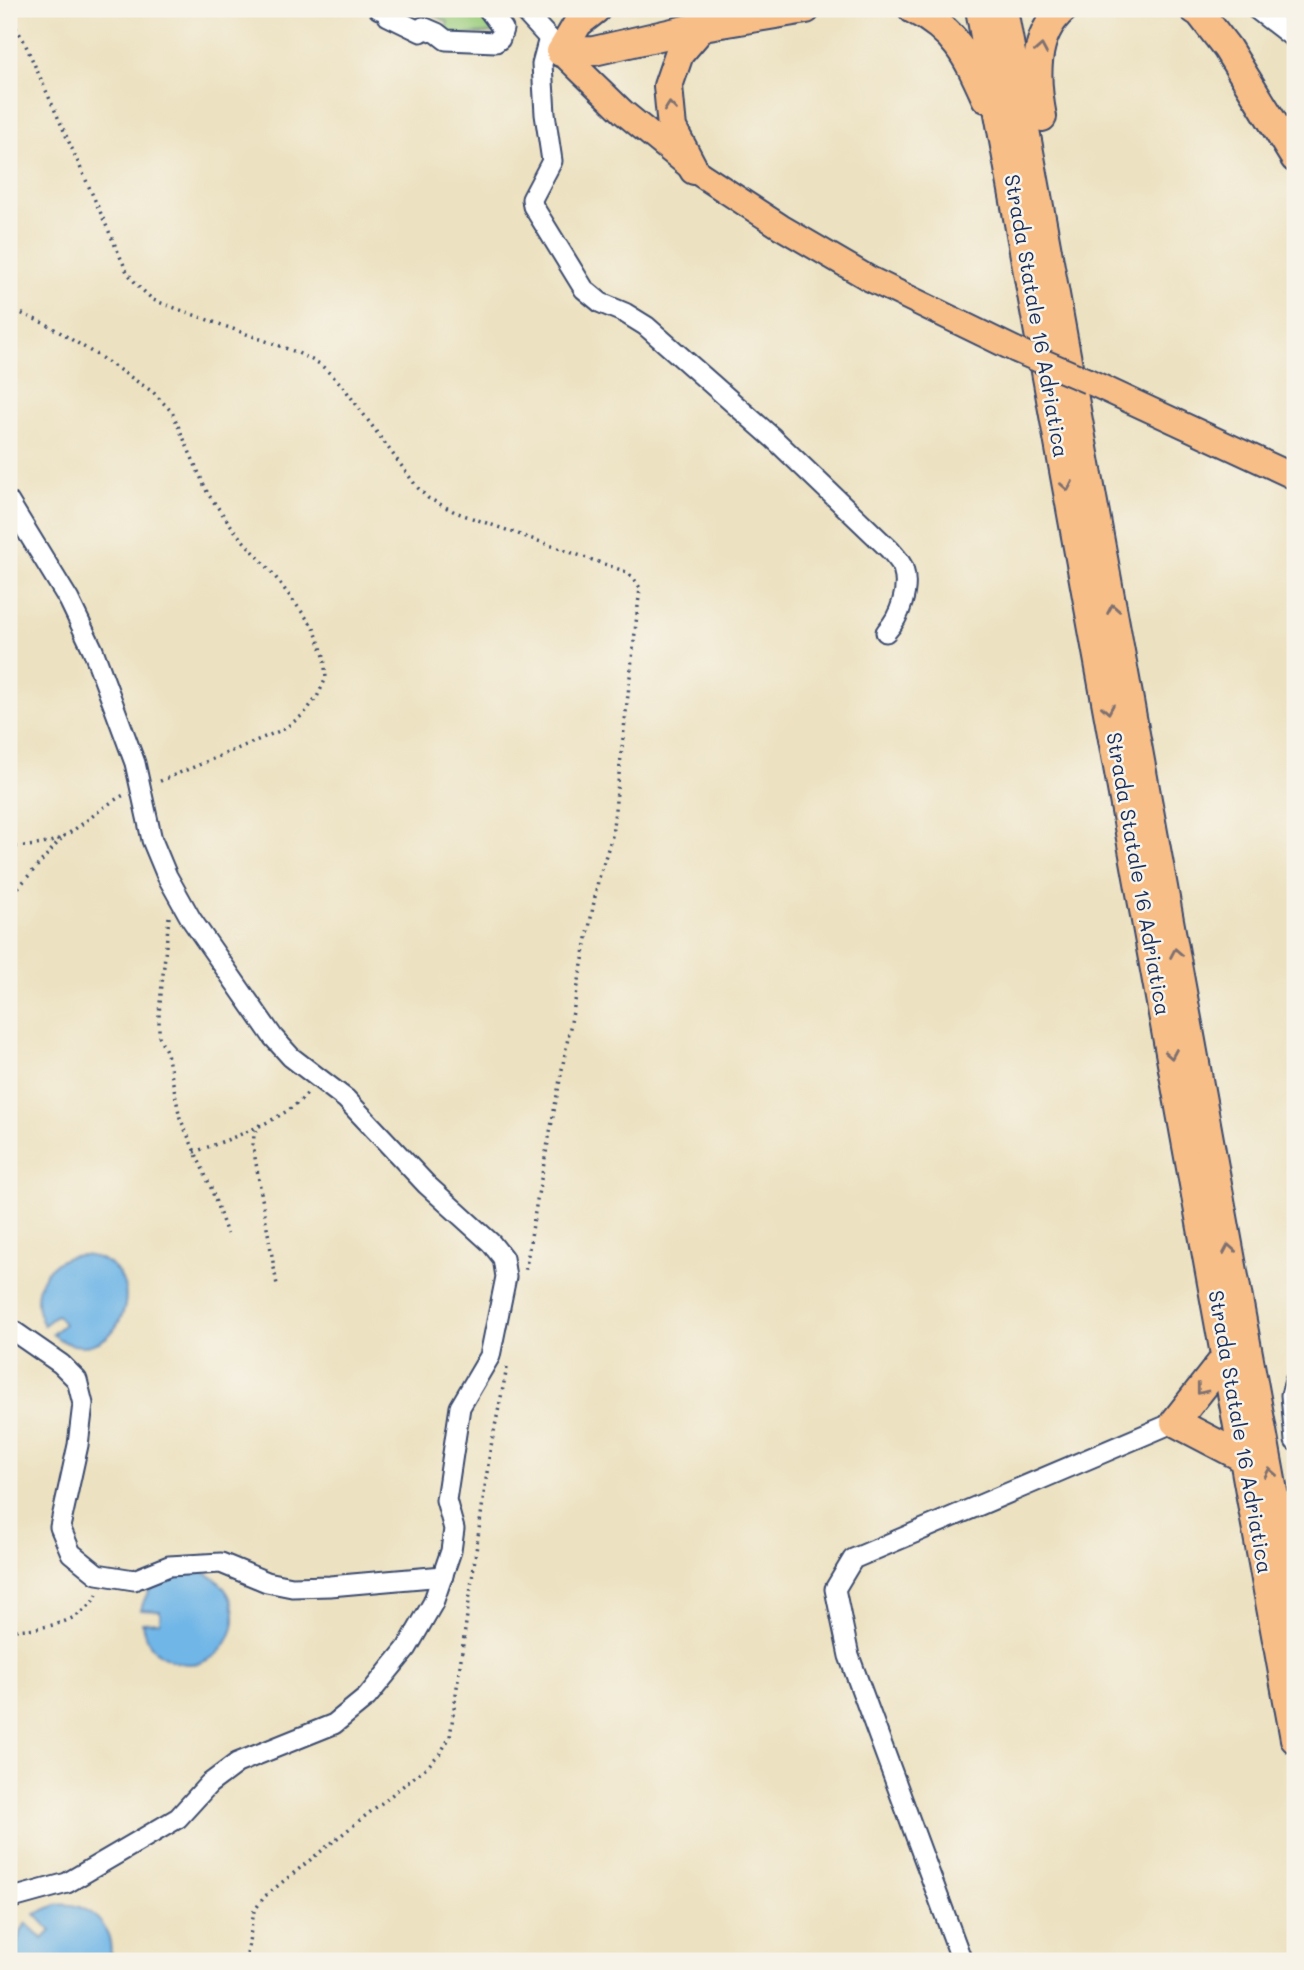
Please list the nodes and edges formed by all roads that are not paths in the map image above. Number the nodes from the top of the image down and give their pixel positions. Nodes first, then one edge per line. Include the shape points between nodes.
1 (432, 9) edge
2 (488, 9) edge
3 (522, 9) edge
4 (596, 9) edge
5 (806, 9) edge
6 (913, 9) edge
7 (980, 9) edge
8 (1003, 9) edge
9 (1063, 9) edge
10 (1194, 9) edge
11 (1256, 9) edge
12 (384, 10) edge
13 (703, 26) junction
14 (423, 27) junction
15 (1295, 39) edge
16 (555, 45) junction
17 (1003, 136) junction
18 (1295, 156) edge
19 (694, 170) junction
20 (1055, 287) junction
21 (1295, 477) edge
22 (9, 502) edge
23 (886, 632) dead end
24 (9, 1328) edge
25 (1226, 1357) junction
26 (1295, 1381) edge
27 (1175, 1423) junction
28 (1295, 1441) edge
29 (1244, 1458) junction
30 (443, 1576) junction
31 (1295, 1612) edge
32 (1295, 1739) edge
33 (9, 1899) edge
34 (962, 1961) edge

1 - 14 street
2 - 14 street via 503,29 496,42 446,40
3 - 16 street
4 - 16 highway
5 - 13 highway
6 - 17 highway via 936,21 966,55
7 - 17 highway, Strada Statale 16 Adriatica
8 - 20 highway, Strada Statale 16 Adriatica
20 -> 9 highway via 1056,198 1036,84 1041,40
10 - 18 highway via 1227,48
11 - 15 street
12 - 14 street via 421,32
13 - 16 highway via 594,51
19 -> 13 highway via 672,128 668,86 679,54
16 - 19 main road via 623,112
16 - 23 street via 542,64 552,161 533,205 584,289 646,326 890,550 903,568 905,593
17 -> 25 highway, Strada Statale 16 Adriatica
19 - 21 main road, bridge via 781,228 870,279
31 -> 20 highway, Strada Statale 16 Adriatica
22 - 30 street via 69,600 93,650 135,763 152,839 191,919 291,1057 346,1100 503,1258 506,1277 490,1356 460,1407 446,1500 454,1529
24 - 30 street via 77,1380 82,1418 60,1527 71,1553 97,1574 134,1580 169,1566 221,1563 292,1587
25 -> 27 highway
25 - 29 highway, Strada Statale 16 Adriatica
26 - 28 street via 1291,1395
27 - 29 highway
27 - 34 street via 853,1559 835,1589 849,1656
29 - 32 highway, Strada Statale 16 Adriatica
30 - 33 street via 407,1648 367,1697 334,1724 237,1763 209,1784 178,1818 67,1883

